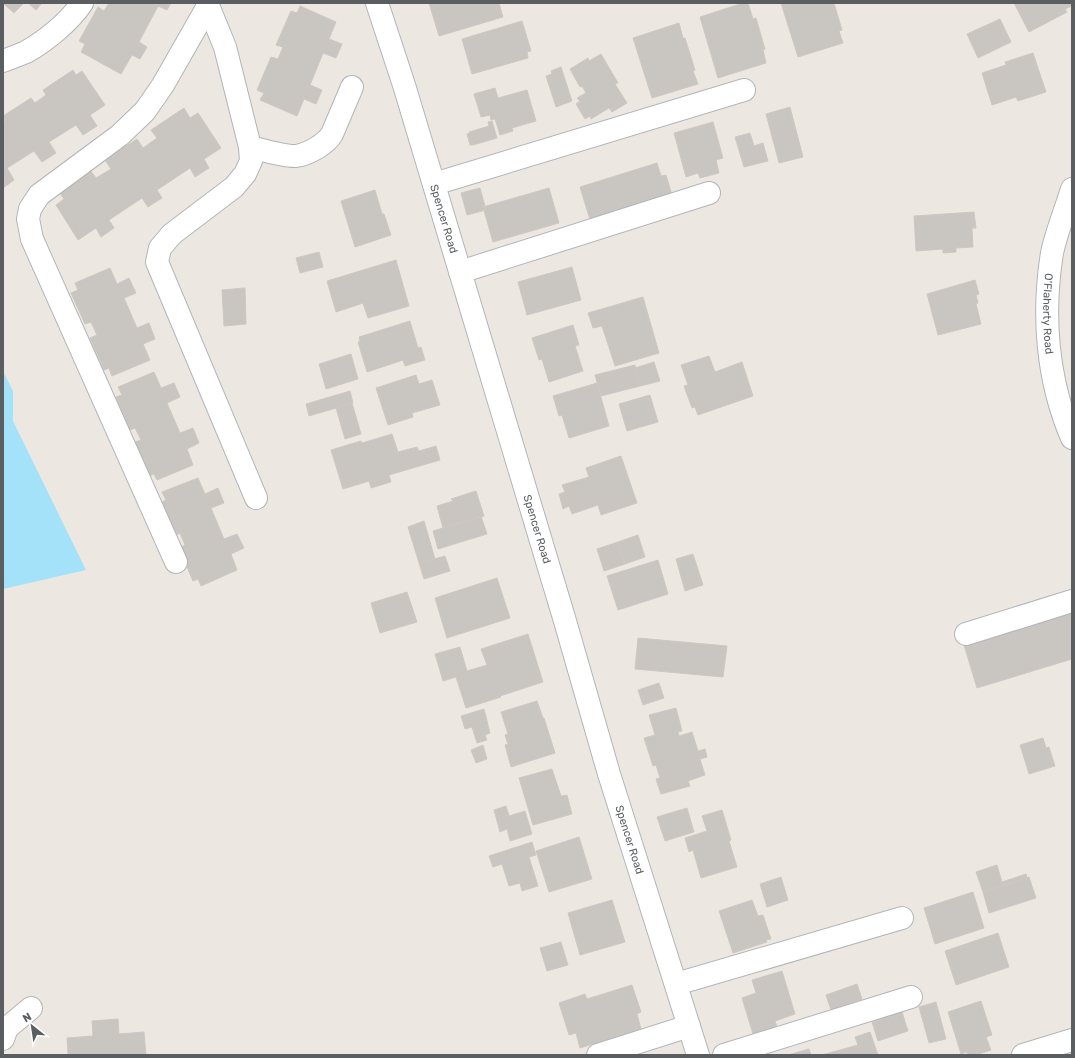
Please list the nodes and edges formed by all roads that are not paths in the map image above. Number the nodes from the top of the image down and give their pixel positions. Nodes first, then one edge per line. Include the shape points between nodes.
1 (82, 3) edge
2 (377, 3) edge
3 (207, 5) edge
4 (3, 61) edge
5 (352, 87) dead end
6 (744, 90) dead end
7 (250, 147) junction
8 (434, 184) junction
9 (1072, 189) edge
10 (709, 193) dead end
11 (460, 272) junction
12 (1072, 438) edge
13 (256, 498) dead end
14 (176, 562) dead end
15 (1072, 601) edge
16 (966, 634) dead end
17 (902, 918) dead end
18 (676, 984) junction
19 (911, 997) dead end
20 (31, 1008) dead end
21 (689, 1026) junction
22 (3, 1039) edge
23 (1072, 1040) edge
24 (598, 1055) edge
25 (698, 1055) edge
26 (724, 1055) edge
27 (1023, 1055) edge

1 - 4 street via 55,32 26,52
2 - 8 street, Spencer Road
3 - 7 street via 225,47
3 - 14 street via 163,85 145,110 120,135 39,195 30,208 28,219 32,239
5 - 7 street via 329,140 321,146 296,156
6 - 8 street
7 - 13 street via 251,161 245,174 234,187 172,234 160,248 157,262
8 - 11 street, Spencer Road
9 - 12 street, O'Flaherty Road via 1053,252 1047,298 1047,339 1052,373
10 - 11 street
11 - 18 street, Spencer Road via 609,774
15 - 16 street
17 - 18 street
18 - 21 street, Spencer Road
19 - 26 street
20 - 22 street via 7,1028
21 - 24 street
21 - 25 street, Spencer Road
23 - 27 street

